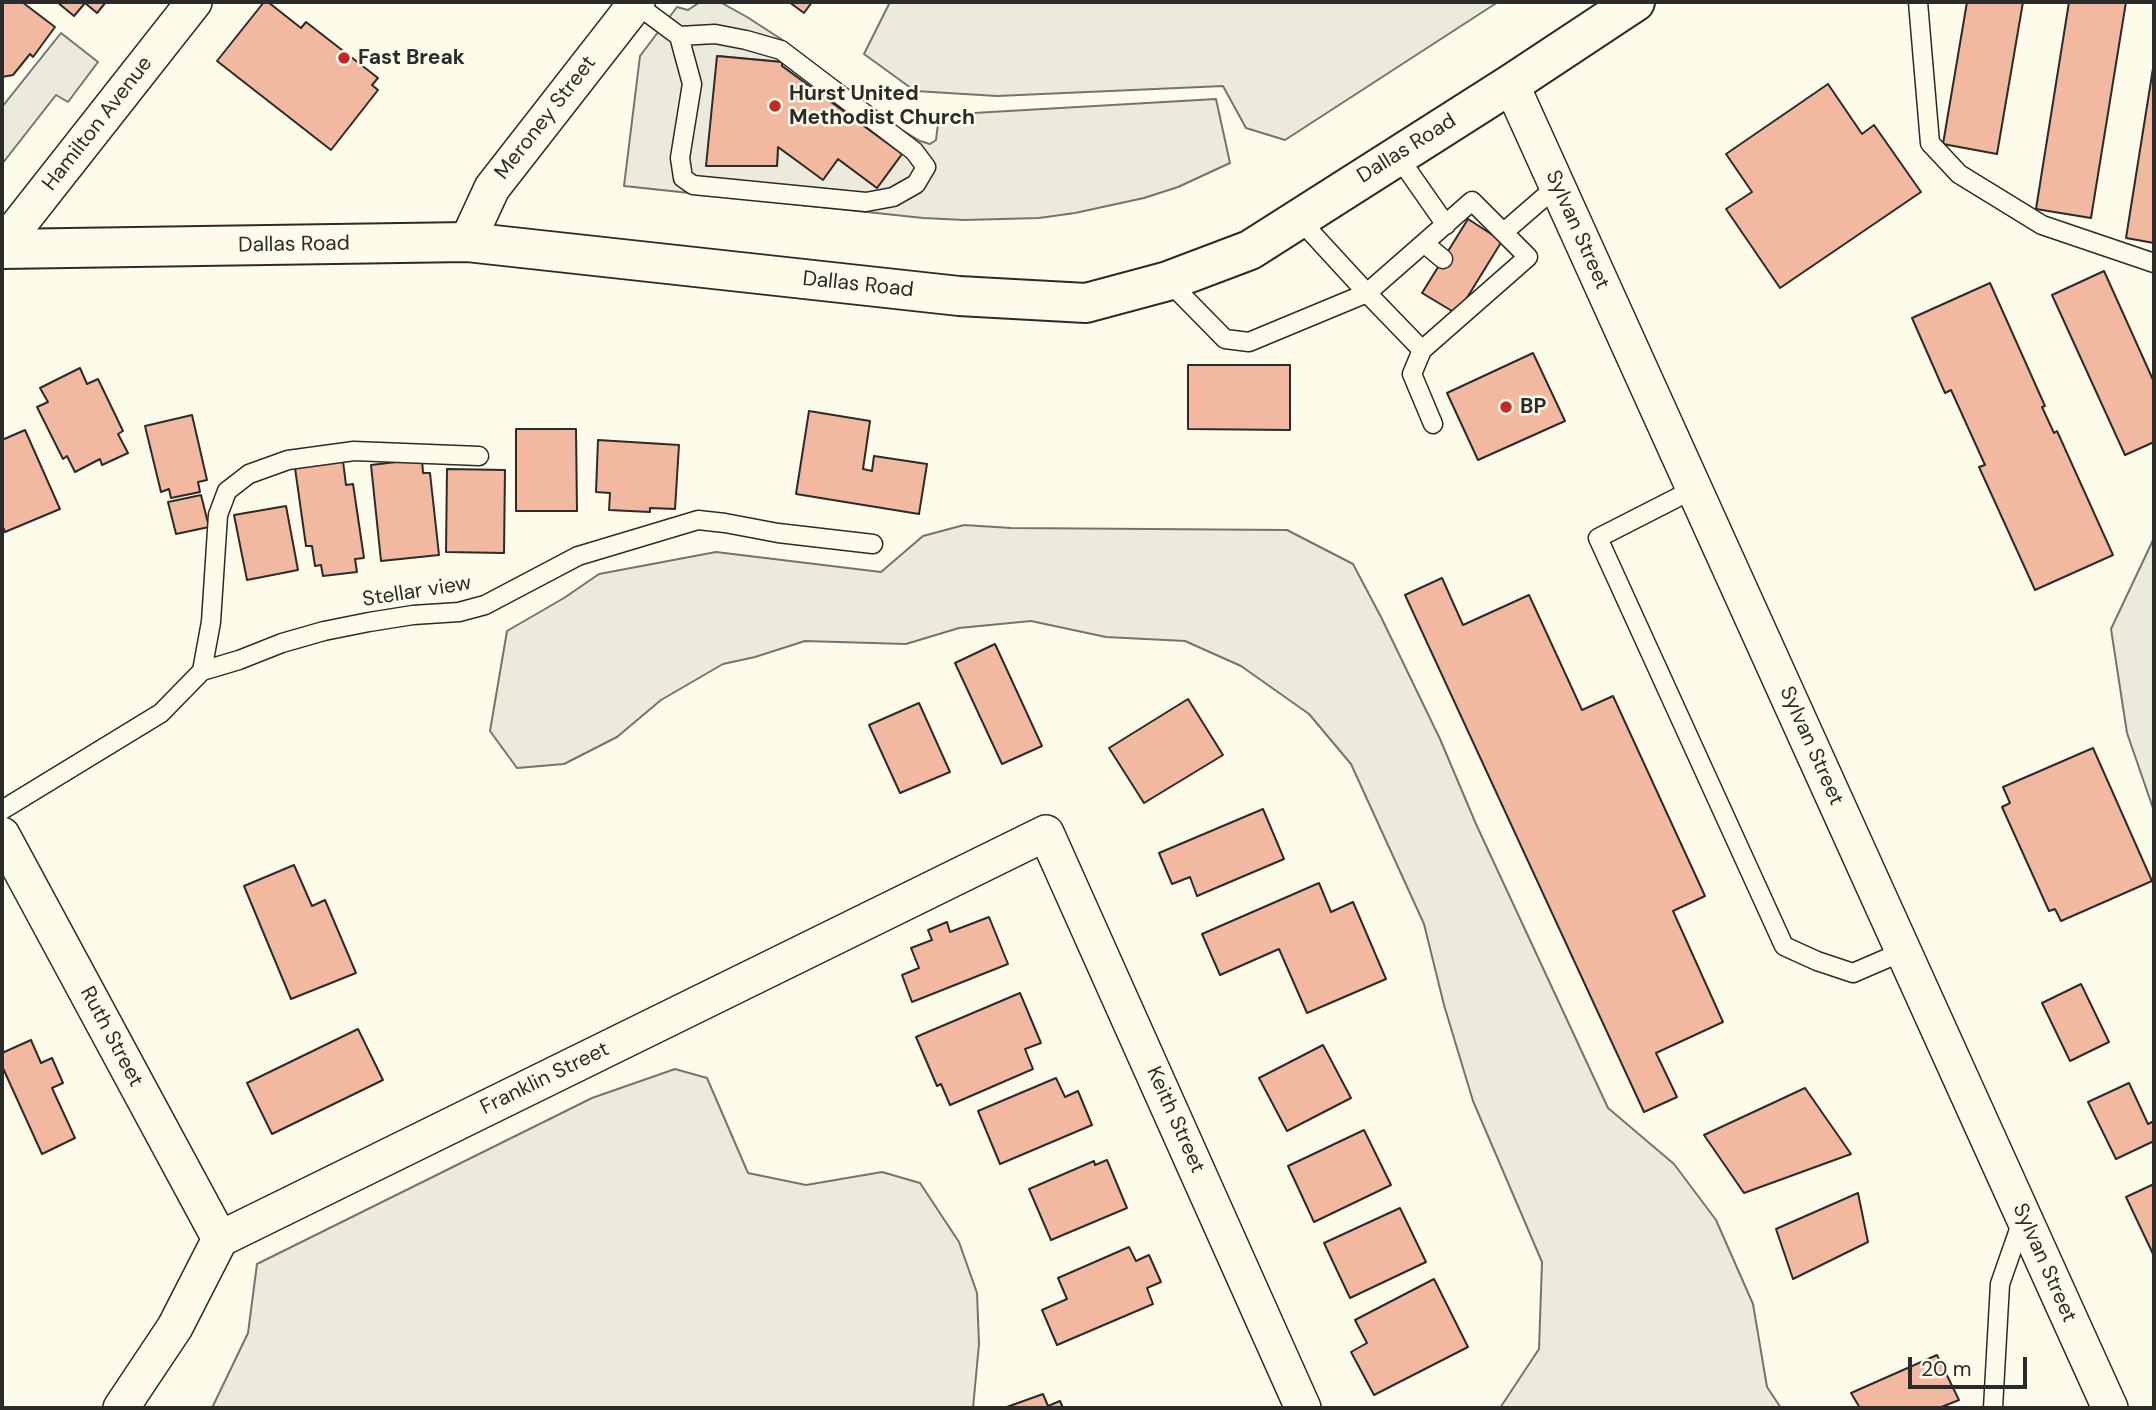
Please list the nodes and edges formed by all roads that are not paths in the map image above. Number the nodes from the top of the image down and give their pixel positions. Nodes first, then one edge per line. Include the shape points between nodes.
1 (194, 2) edge
2 (1635, 2) edge
3 (1918, 2) edge
4 (636, 3) edge
5 (679, 36) junction
6 (1511, 84) junction
7 (1397, 155) junction
8 (1557, 186) junction
9 (1298, 218) junction
10 (1446, 225) junction
11 (1504, 232) junction
12 (467, 242) junction
13 (1425, 244) junction
14 (2, 247) edge
15 (1443, 259) dead end
16 (2154, 263) edge
17 (1168, 281) junction
18 (1367, 293) junction
19 (1422, 350) junction
20 (1433, 424) dead end
21 (479, 456) dead end
22 (1694, 489) junction
23 (873, 544) dead end
24 (202, 671) junction
25 (2, 810) edge
26 (1046, 832) joint
27 (2, 835) edge
28 (1904, 951) junction
29 (2023, 1217) junction
30 (220, 1239) junction
31 (121, 1408) edge
32 (1303, 1408) edge
33 (1993, 1408) edge
34 (2110, 1408) edge

1 - 14 street, Hamilton Avenue
2 - 6 street, Dallas Road
3 - 16 lane via 1930,144 1959,174 2042,225
4 - 5 lane
4 - 12 street, Meroney Street via 492,188
5 - 5 lane via 715,34 781,50 914,151 926,167 916,184 893,197 866,202 693,185 683,178 680,158 692,84
6 - 7 street, Dallas Road
6 - 8 street, Sylvan Street
7 - 9 street, Dallas Road
7 - 10 lane
8 - 11 lane
8 - 22 street, Sylvan Street
9 - 17 street, Dallas Road via 1250,250
9 - 18 lane
10 - 11 lane via 1472,201
10 - 13 lane
11 - 19 lane via 1528,257 1481,289
12 - 14 street, Dallas Road
12 - 17 street, Dallas Road via 960,296 1061,302 1086,303
13 - 15 lane
13 - 18 lane
17 - 18 lane via 1225,340 1249,342
18 - 19 lane
19 - 20 lane via 1412,374
21 - 24 lane via 354,451 288,460 249,474 227,491 218,514 211,622
22 - 28 street, Sylvan Street
22 - 28 lane via 1598,538 1784,946 1853,973
23 - 24 lane, Stellar view via 698,520 578,556 485,605 324,631
24 - 25 lane, Stellar view via 161,713
26 - 30 street, Franklin Street
26 - 32 street, Keith Street
27 - 30 street, Ruth Street
28 - 29 street, Sylvan Street
29 - 33 lane via 2000,1284
29 - 34 street, Sylvan Street
30 - 31 street via 175,1327

